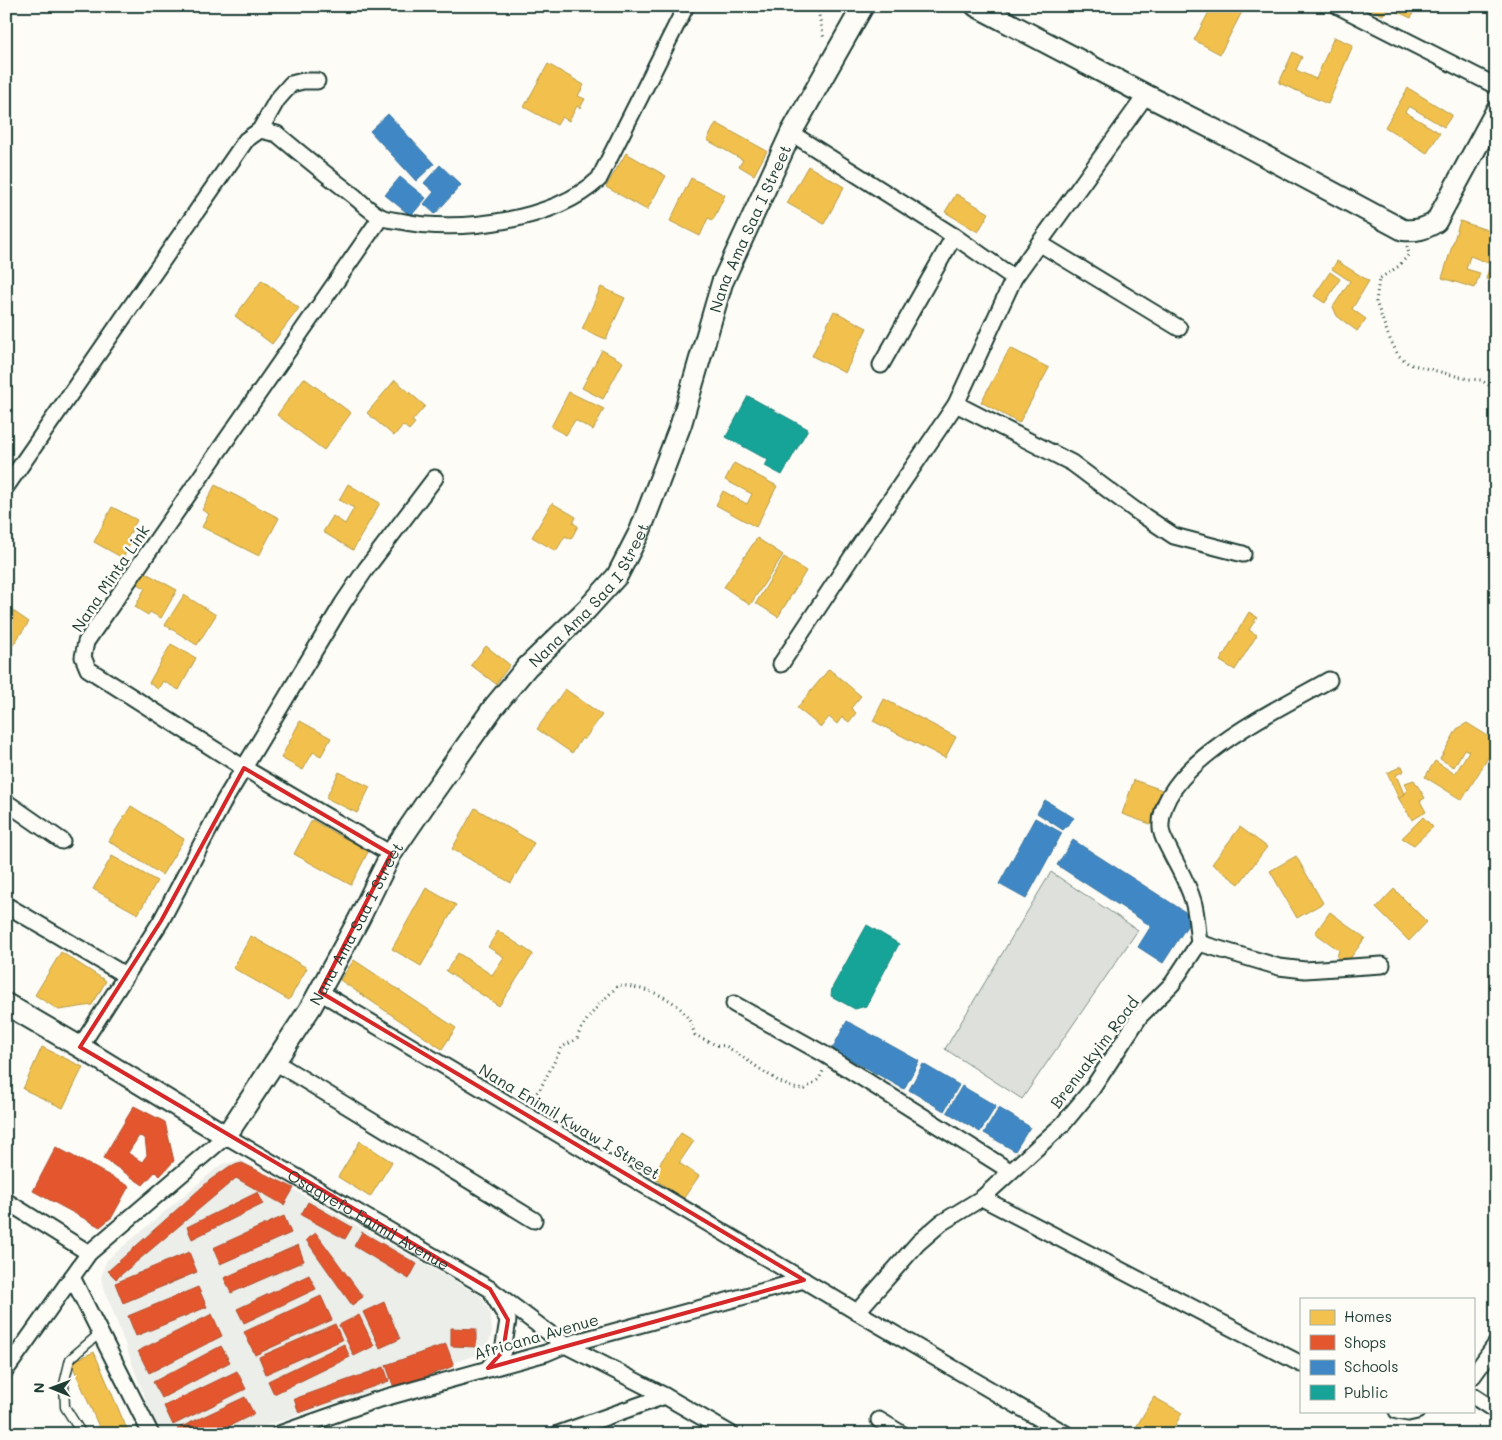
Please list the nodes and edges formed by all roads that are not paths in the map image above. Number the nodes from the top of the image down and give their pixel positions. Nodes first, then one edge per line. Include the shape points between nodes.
1 (686, 6) edge
2 (863, 6) edge
3 (976, 6) edge
4 (1338, 6) edge
5 (316, 81) dead end
6 (1496, 86) edge
7 (1146, 96) junction
8 (1496, 111) edge
9 (260, 130) junction
10 (791, 133) junction
11 (381, 217) junction
12 (954, 236) junction
13 (1039, 243) junction
14 (1014, 278) junction
15 (1179, 328) dead end
16 (881, 365) dead end
17 (956, 404) junction
18 (435, 478) dead end
19 (6, 487) edge
20 (1243, 554) dead end
21 (781, 664) dead end
22 (1329, 680) dead end
23 (244, 768) junction
24 (6, 802) edge
25 (62, 842) dead end
26 (391, 854) junction
27 (6, 904) edge
28 (1199, 942) junction
29 (1382, 965) dead end
30 (125, 975) junction
31 (320, 992) junction
32 (6, 1004) edge
33 (734, 1004) dead end
34 (80, 1047) junction
35 (276, 1062) junction
36 (226, 1136) junction
37 (1010, 1172) junction
38 (982, 1198) junction
39 (6, 1202) edge
40 (534, 1220) dead end
41 (89, 1253) junction
42 (72, 1277) junction
43 (804, 1280) junction
44 (490, 1288) junction
45 (857, 1312) junction
46 (100, 1333) junction
47 (1496, 1344) edge
48 (565, 1346) junction
49 (1300, 1363) edge
50 (488, 1368) junction
51 (6, 1370) edge
52 (1474, 1375) edge
53 (665, 1396) junction
54 (1474, 1397) edge
55 (1496, 1412) edge
56 (879, 1420) dead end
57 (82, 1434) edge
58 (151, 1434) edge
59 (279, 1434) edge
60 (558, 1434) edge
61 (731, 1434) edge
62 (902, 1434) edge
63 (1066, 1434) edge

1 - 11 street via 613,155 599,179 588,190 573,199 502,221 420,226
2 - 10 street, Nana Ama Saa I Street
3 - 7 street
4 - 6 street
5 - 9 street via 291,84 277,100
7 - 8 street via 1233,138 1403,230 1418,231 1436,222
7 - 13 street
9 - 11 street via 277,134
9 - 19 street via 246,140
10 - 12 street
10 - 26 street, Nana Ama Saa I Street via 722,283 681,424 640,532 617,576 527,668 493,708
11 - 23 street, Nana Minta Link via 86,642 83,657 88,669
12 - 14 street
12 - 16 street
13 - 14 street
13 - 15 street
14 - 17 street
17 - 20 street via 1072,463 1174,536
17 - 21 street
18 - 23 street via 366,568
22 - 28 street via 1212,749 1186,772 1171,794 1162,814 1161,829 1194,902
23 - 26 street, Nana Minta Link
23 - 30 street via 161,921
24 - 25 street
26 - 31 street, Nana Ama Saa I Street
27 - 30 street
28 - 29 street via 1279,967 1305,970
28 - 37 street, Brenuakyim Road via 1172,984 1140,1016 1092,1089 1062,1124
30 - 34 street
31 - 35 street, Nana Ama Saa I Street
31 - 43 street, Nana Enimil Kwaw I Street
32 - 34 street, Osagyefo Enimil Avenue
33 - 37 street via 843,1066
34 - 36 street, Osagyefo Enimil Avenue
35 - 36 street, Nana Ama Saa I Street
35 - 40 street
36 - 41 street
36 - 44 street, Osagyefo Enimil Avenue
37 - 38 street, Brenuakyim Road
38 - 45 street, Brenuakyim Road via 941,1223 918,1243
38 - 49 street
39 - 41 street
41 - 42 street
42 - 46 street
42 - 51 street
43 - 45 street, Nana Enimil Kwaw I Street
43 - 48 street, Africana Avenue
44 - 48 street, Osagyefo Enimil Avenue
44 - 50 street via 508,1320 503,1351
45 - 63 street, Nana Enimil Kwaw I Street
46 - 57 lane via 70,1359 64,1384 65,1407
46 - 58 street
47 - 52 street
48 - 50 street, Africana Avenue
48 - 53 street, Osagyefo Enimil Avenue
50 - 59 street, Africana Avenue via 374,1401
53 - 60 street
53 - 61 street, Osagyefo Enimil Avenue
54 - 55 street
56 - 62 street

